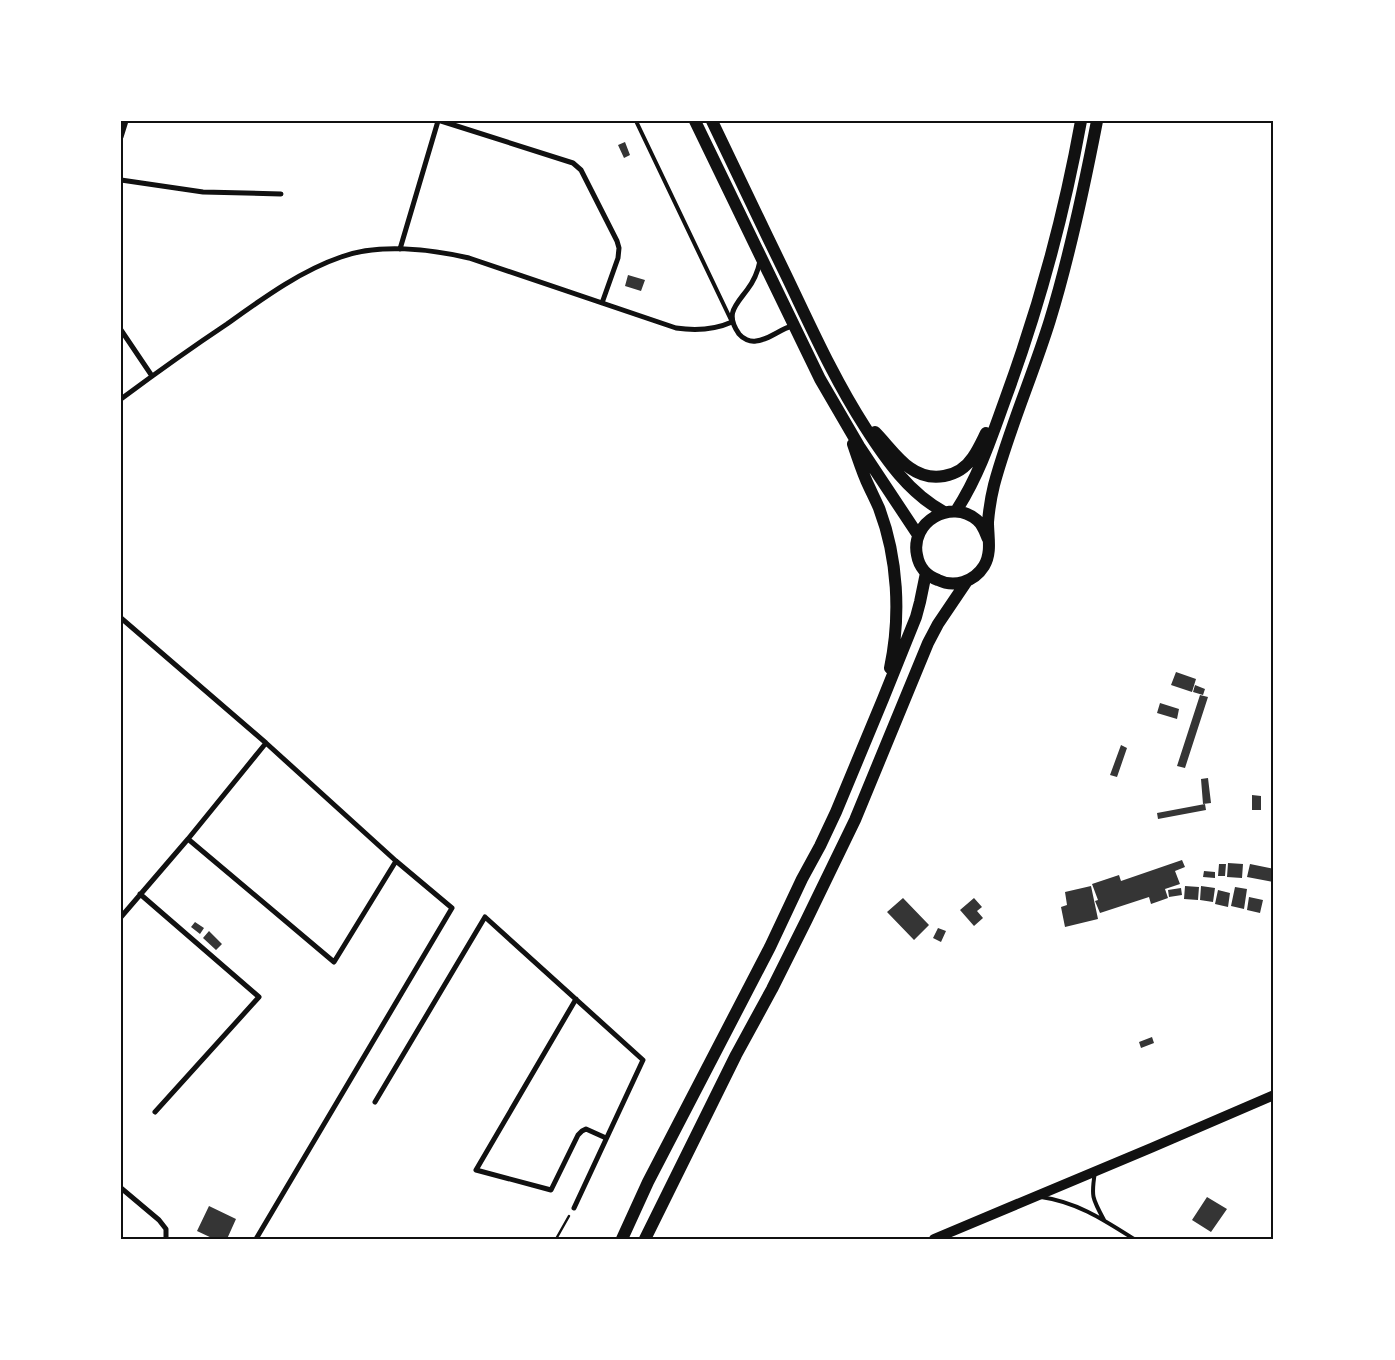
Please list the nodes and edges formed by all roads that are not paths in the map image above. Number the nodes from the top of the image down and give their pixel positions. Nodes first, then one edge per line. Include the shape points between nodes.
1 (126, 121) edge
2 (440, 121) edge
3 (636, 121) edge
4 (695, 121) edge
5 (712, 121) edge
6 (1081, 121) edge
7 (1097, 121) edge
8 (121, 137) edge
9 (121, 180) edge
10 (281, 194) dead end
11 (400, 249) junction
12 (761, 258) junction
13 (602, 302) junction
14 (732, 322) junction
15 (795, 325) junction
16 (121, 330) edge
17 (152, 376) junction
18 (1007, 393) junction
19 (121, 399) edge
20 (858, 416) junction
21 (848, 427) junction
22 (950, 512) junction
23 (918, 535) junction
24 (988, 539) junction
25 (926, 573) junction
26 (967, 581) junction
27 (121, 618) edge
28 (883, 699) junction
29 (266, 743) junction
30 (188, 838) junction
31 (396, 861) junction
32 (140, 894) junction
33 (121, 917) edge
34 (576, 999) junction
35 (1274, 1094) edge
36 (375, 1102) dead end
37 (155, 1112) dead end
38 (606, 1138) junction
39 (1096, 1170) junction
40 (121, 1188) edge
41 (1034, 1196) junction
42 (574, 1208) road end
43 (1104, 1220) junction
44 (166, 1239) edge
45 (256, 1239) edge
46 (622, 1239) edge
47 (645, 1239) edge
48 (934, 1239) edge
49 (1134, 1239) edge

1 - 8 street
2 - 11 street
2 - 13 street via 577,166 619,248
3 - 14 lane
4 - 12 main road
5 - 20 main road via 827,361
6 - 18 main road via 1074,164 1048,266
7 - 24 main road via 1061,281 994,487
9 - 10 street via 203,192
11 - 13 street via 436,251 469,258
11 - 17 street via 342,256 302,274
12 - 14 street via 754,279 733,310
12 - 15 main road
13 - 14 street via 687,330 710,329
14 - 15 street via 742,337 754,342
15 - 21 main road via 820,379
16 - 17 street
17 - 19 street
18 - 20 main road via 974,456 956,473 944,476 932,477 909,468
18 - 22 main road via 970,488
20 - 22 main road via 902,478 930,505
21 - 23 main road
21 - 28 main road via 879,508 895,572 897,606 894,639
22 - 23 main road via 928,520
22 - 24 main road via 967,514 977,520
23 - 25 main road via 917,555
24 - 26 main road via 985,564
25 - 26 main road via 950,584
25 - 28 main road via 916,617
26 - 47 main road via 928,643 855,820
27 - 29 street
28 - 46 main road via 820,846
29 - 30 street
29 - 31 street
30 - 31 street via 334,962
30 - 32 street
31 - 45 street via 452,908
32 - 33 street
32 - 37 street via 259,997
34 - 36 street via 485,916
34 - 38 street via 643,1060
34 - 38 street via 476,1170 551,1190 582,1131
35 - 39 main road
38 - 42 street
39 - 41 main road
39 - 43 lane via 1092,1189 1094,1202
40 - 44 street via 159,1220 166,1229
41 - 43 lane via 1057,1199
41 - 48 main road
43 - 49 lane

